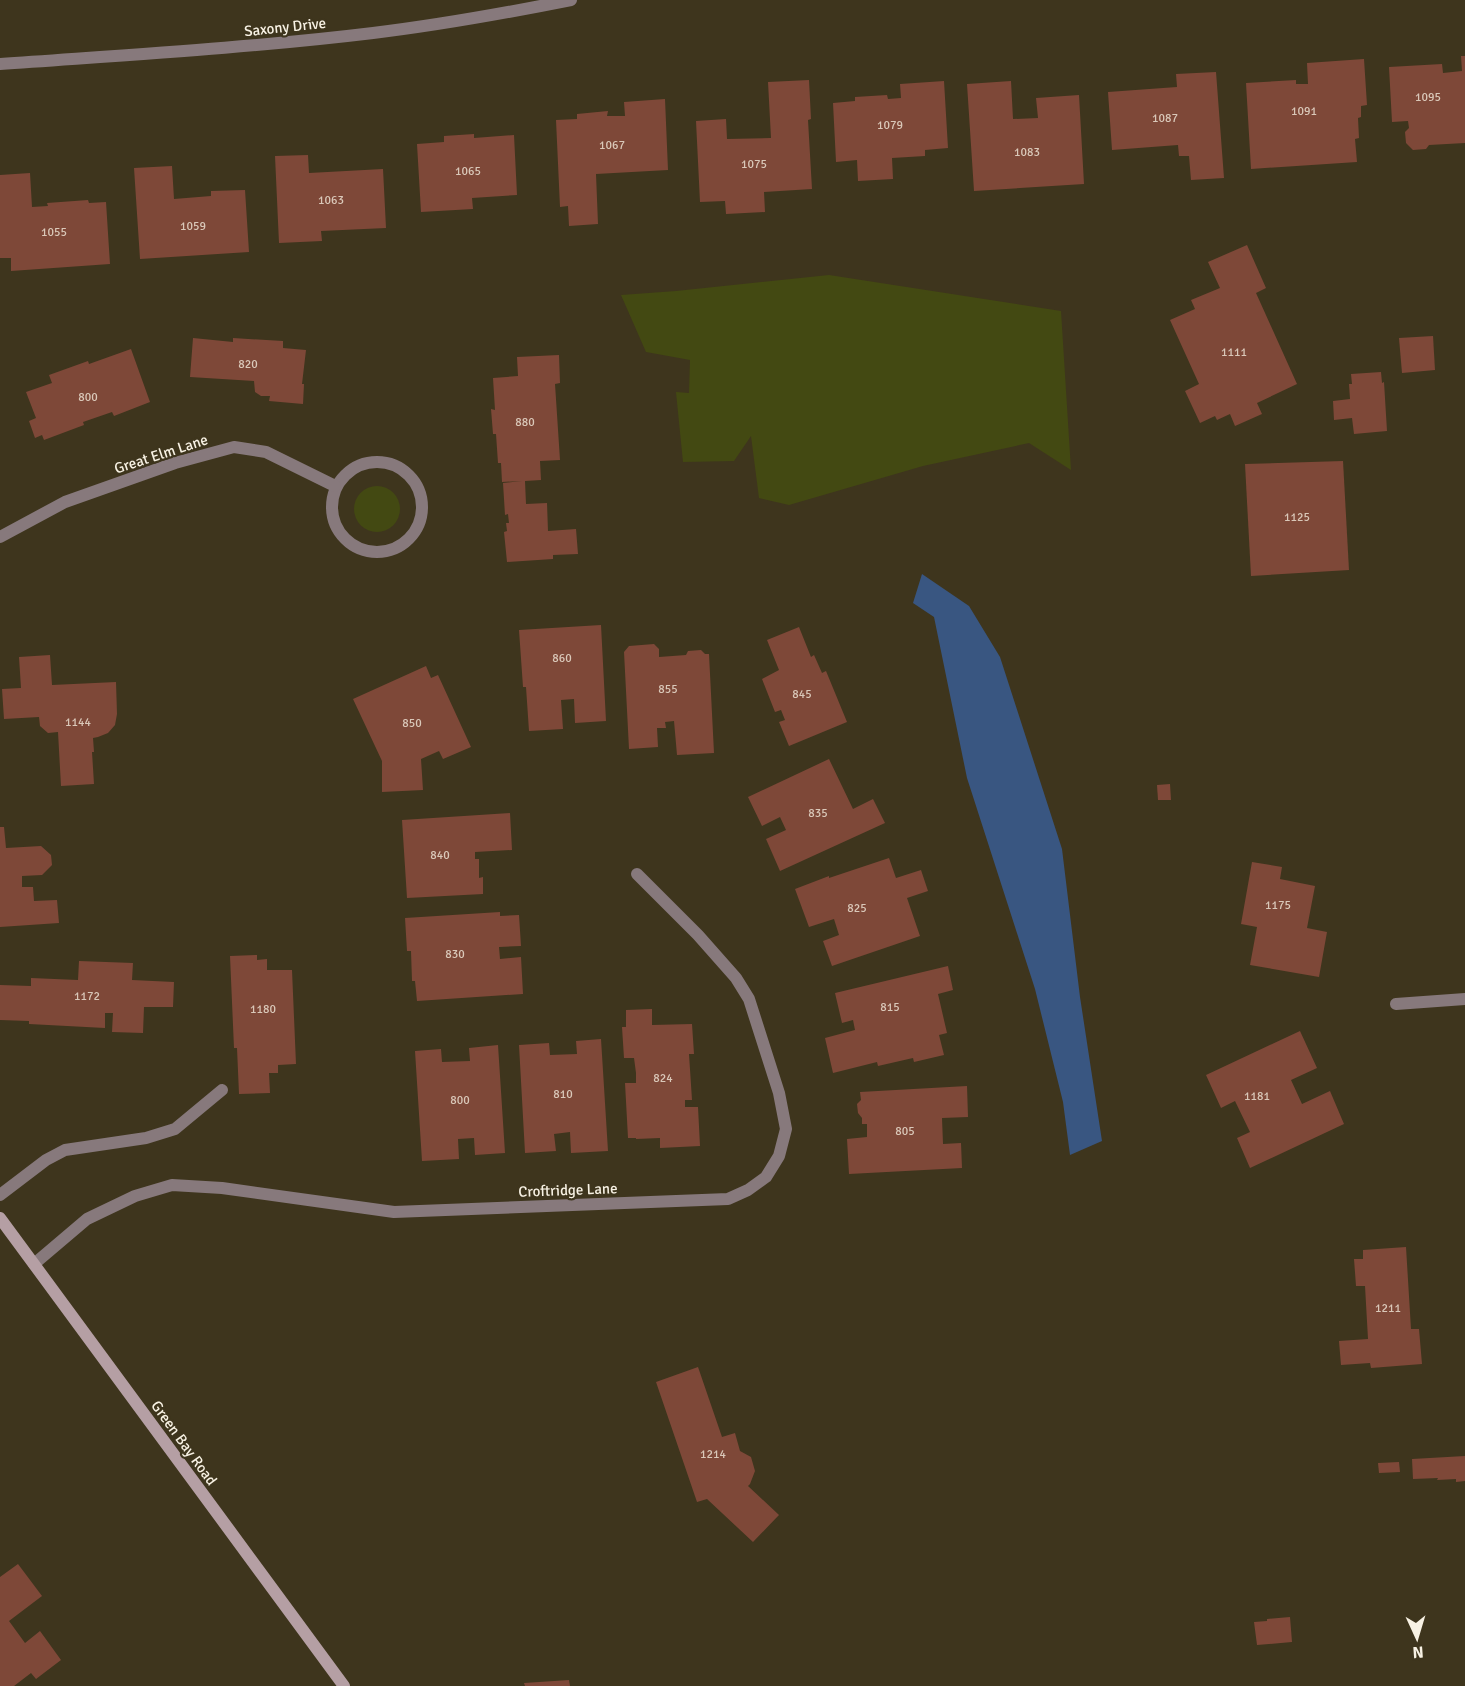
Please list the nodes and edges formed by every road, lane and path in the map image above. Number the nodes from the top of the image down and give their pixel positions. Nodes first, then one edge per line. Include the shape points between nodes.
1 (571, 0) edge
2 (0, 64) edge
3 (335, 486) junction
4 (0, 537) edge
5 (637, 874) dead end
6 (1465, 999) edge
7 (1396, 1004) dead end
8 (222, 1090) dead end
9 (0, 1195) edge
10 (0, 1218) edge
11 (34, 1264) junction
12 (344, 1686) edge

1 - 2 street, Saxony Drive via 375,32 241,47
3 - 3 street via 331,506 335,526 354,547 383,553 398,548 419,526 421,494 414,480 388,463 357,466
3 - 4 street, Great Elm Lane via 266,452 234,447 175,463 65,502
5 - 11 street, Croftridge Lane via 698,935 749,999 779,1093 786,1129 779,1156 766,1177 748,1190 729,1199 394,1212 222,1188 172,1185 135,1196 87,1220
6 - 7 street
8 - 9 street via 174,1129 146,1138 65,1150
10 - 11 main road, Green Bay Road
11 - 12 main road, Green Bay Road

